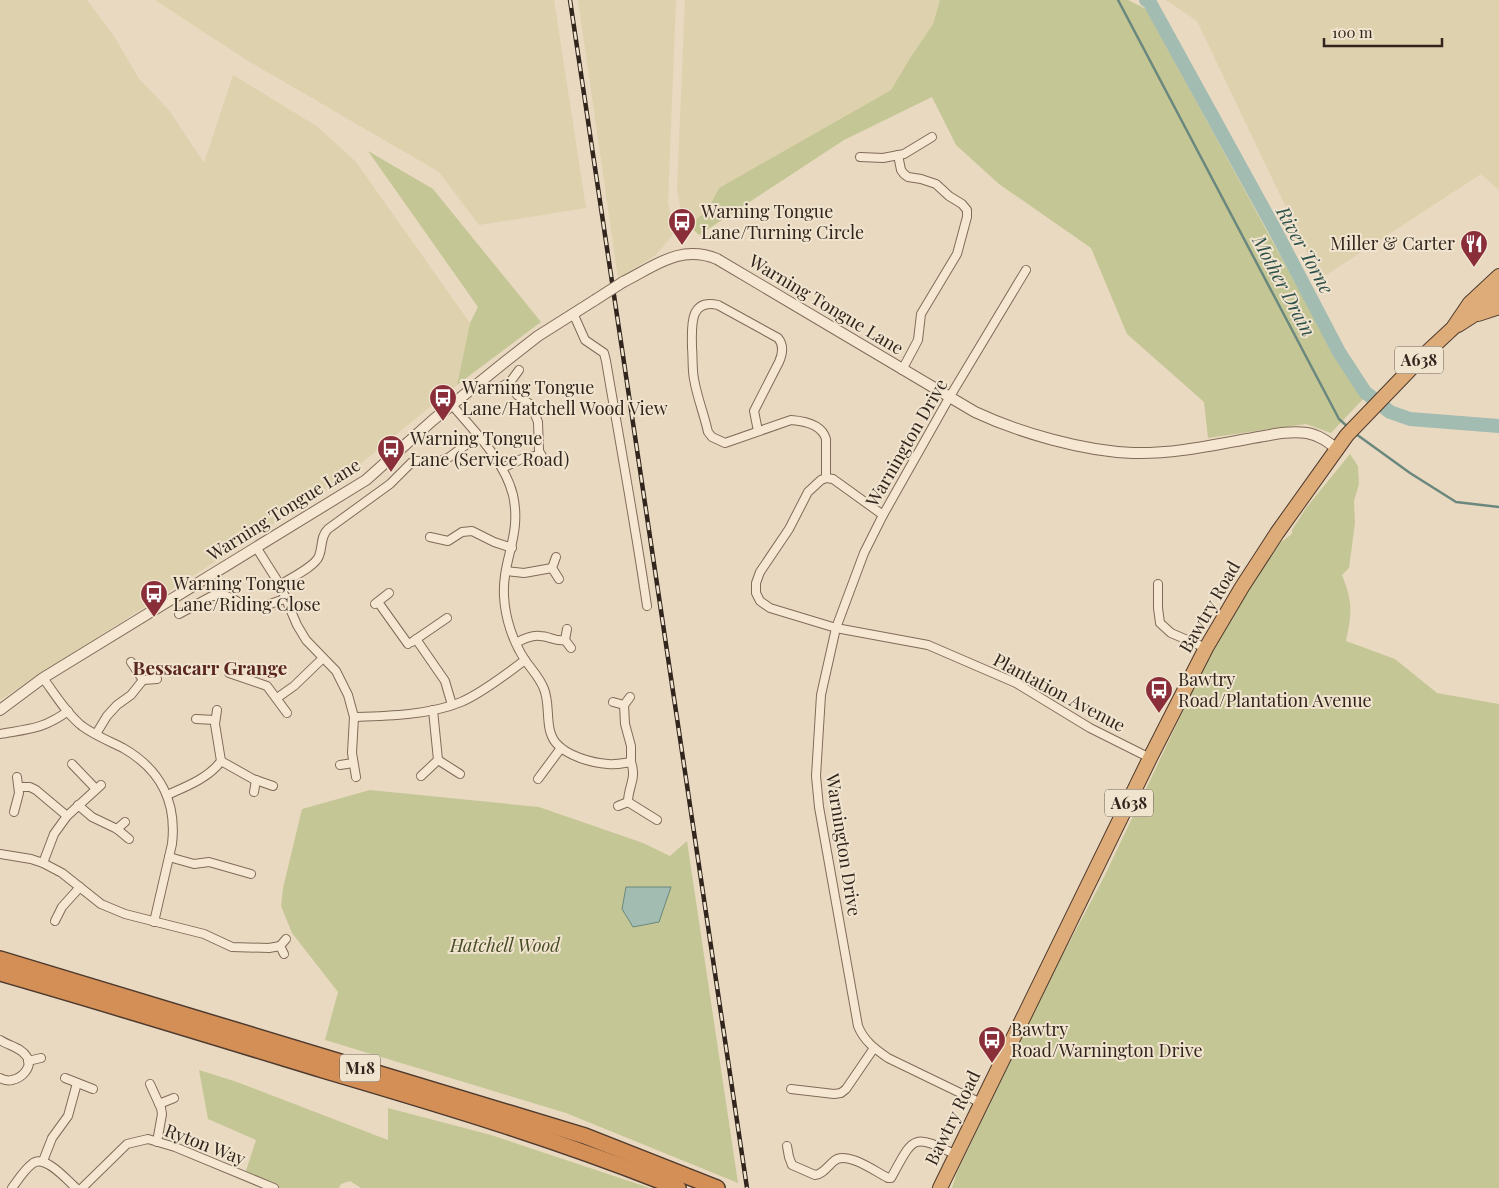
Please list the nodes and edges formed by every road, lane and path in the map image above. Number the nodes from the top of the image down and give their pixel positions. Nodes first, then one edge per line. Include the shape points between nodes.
1 (932, 137) dead end
2 (898, 155) junction
3 (860, 157) dead end
4 (1026, 270) dead end
5 (1499, 276) edge
6 (1499, 291) edge
7 (1499, 306) edge
8 (574, 313) junction
9 (1472, 316) junction
10 (1453, 328) junction
11 (519, 370) dead end
12 (902, 370) junction
13 (510, 382) junction
14 (501, 387) dead end
15 (949, 398) junction
16 (452, 405) junction
17 (758, 431) junction
18 (478, 436) junction
19 (1337, 449) junction
20 (540, 455) junction
21 (546, 463) dead end
22 (502, 468) junction
23 (826, 478) junction
24 (883, 515) junction
25 (430, 537) dead end
26 (256, 547) junction
27 (512, 548) junction
28 (556, 557) dead end
29 (552, 568) junction
30 (506, 571) junction
31 (560, 579) dead end
32 (1158, 584) dead end
33 (280, 585) junction
34 (389, 593) dead end
35 (286, 598) junction
36 (647, 606) dead end
37 (179, 614) dead end
38 (446, 618) dead end
39 (836, 628) junction
40 (567, 629) dead end
41 (416, 639) junction
42 (565, 640) junction
43 (516, 643) junction
44 (571, 648) dead end
45 (1206, 648) junction
46 (323, 658) junction
47 (525, 660) junction
48 (131, 662) dead end
49 (229, 673) dead end
50 (44, 678) junction
51 (157, 679) dead end
52 (144, 680) junction
53 (630, 697) dead end
54 (277, 698) junction
55 (612, 702) dead end
56 (452, 705) junction
57 (624, 705) junction
58 (0, 710) edge
59 (217, 710) dead end
60 (433, 710) junction
61 (68, 711) junction
62 (287, 713) dead end
63 (354, 717) junction
64 (196, 719) dead end
65 (215, 720) junction
66 (0, 734) edge
67 (96, 734) junction
68 (561, 748) junction
69 (1150, 758) junction
70 (438, 760) junction
71 (221, 761) junction
72 (631, 762) junction
73 (353, 763) junction
74 (72, 764) dead end
75 (340, 766) dead end
76 (460, 774) dead end
77 (422, 776) dead end
78 (17, 777) dead end
79 (356, 778) dead end
80 (538, 779) dead end
81 (256, 780) junction
82 (273, 786) dead end
83 (20, 787) junction
84 (254, 792) dead end
85 (167, 795) junction
86 (628, 802) junction
87 (78, 805) junction
88 (618, 806) dead end
89 (14, 812) dead end
90 (67, 816) junction
91 (657, 820) dead end
92 (125, 822) dead end
93 (117, 829) junction
94 (129, 839) dead end
95 (0, 854) edge
96 (169, 857) junction
97 (43, 863) junction
98 (251, 874) dead end
99 (80, 887) junction
100 (55, 921) dead end
101 (154, 922) junction
102 (286, 939) dead end
103 (280, 946) junction
104 (284, 954) dead end
105 (0, 959) edge
106 (0, 973) edge
107 (0, 1040) edge
108 (874, 1048) junction
109 (42, 1058) dead end
110 (28, 1061) junction
111 (0, 1078) edge
112 (65, 1078) dead end
113 (77, 1083) junction
114 (150, 1084) dead end
115 (93, 1089) dead end
116 (791, 1089) dead end
117 (174, 1098) dead end
118 (980, 1103) junction
119 (159, 1104) junction
120 (157, 1142) junction
121 (787, 1146) dead end
122 (956, 1155) junction
123 (44, 1161) junction
124 (12, 1188) edge
125 (76, 1188) edge
126 (82, 1188) edge
127 (274, 1188) edge
128 (678, 1188) edge
129 (717, 1188) edge
130 (940, 1188) edge

1 - 2 street
2 - 3 street
2 - 12 street via 904,174 936,184 967,210 957,254 921,314 918,340
4 - 15 street, Warnington Drive
5 - 10 highway, Bawtry Road / A638 via 1470,303
6 - 9 highway, Bawtry Road / A638
7 - 9 highway
8 - 12 street, Warning Tongue Lane, bridge via 623,282 675,256 686,253 707,255
8 - 16 street, Warning Tongue Lane via 538,336
8 - 36 street via 585,340 604,353 606,361 632,501
9 - 10 highway, Bawtry Road / A638
10 - 19 highway, Bawtry Road / A638 via 1357,423
11 - 13 street
12 - 15 street, Warning Tongue Lane
13 - 14 street
13 - 20 street via 517,395 528,402 536,417
15 - 19 street, Warning Tongue Lane via 996,422 1112,451 1173,452 1290,432 1314,434
15 - 24 street, Warnington Drive
16 - 18 street
16 - 26 street, Warning Tongue Lane via 366,480
17 - 17 street via 725,443 708,432 694,379 692,323 696,312 711,303 781,342 782,354 754,411
17 - 23 street via 791,420 813,424 826,439
18 - 22 street
18 - 33 street via 448,458 411,463 390,484 328,529 314,564
19 - 45 highway, Bawtry Road / A638 via 1277,533
20 - 21 street
20 - 22 street
22 - 27 street via 515,509
23 - 24 street
23 - 39 street, Plantation Avenue via 808,492 789,529 760,572 756,593 760,601 770,608
24 - 39 street, Warnington Drive via 864,553
25 - 27 street via 448,545 462,532 472,531
26 - 33 street
26 - 50 street, Warning Tongue Lane
27 - 30 street
28 - 29 street
29 - 30 street
29 - 31 street
30 - 43 street via 505,609
32 - 45 street via 1160,623 1171,633
33 - 35 street
34 - 41 street via 376,603 407,645
35 - 37 street via 250,608 227,596 212,596
35 - 46 street via 302,633
38 - 41 street
39 - 69 street, Plantation Avenue via 928,645 1016,683 1090,728
39 - 108 street, Warnington Drive via 821,695 816,776 858,1026
40 - 42 street
41 - 56 street via 445,681
42 - 43 street via 536,636
42 - 44 street
43 - 47 street
45 - 69 highway, Bawtry Road / A638
46 - 54 street
46 - 63 street via 342,681
47 - 56 street via 472,697
47 - 68 street via 544,689 550,730
48 - 52 street
49 - 54 street via 267,686
50 - 58 street, Warning Tongue Lane
50 - 61 street
51 - 52 street
52 - 67 street via 107,716
53 - 57 street
54 - 62 street
55 - 57 street
56 - 60 street
57 - 72 street
59 - 65 street
60 - 63 street
60 - 70 street
61 - 66 street via 42,726
61 - 67 street
63 - 73 street
64 - 65 street
65 - 71 street
67 - 85 street via 141,760
68 - 72 street via 609,764
68 - 80 street
69 - 118 highway, Bawtry Road / A638
70 - 76 street
70 - 77 street
71 - 81 street
71 - 85 street via 198,780
72 - 86 street via 634,773
73 - 75 street
73 - 79 street
74 - 87 street via 98,787
78 - 83 street
81 - 82 street
81 - 84 street
83 - 89 street
83 - 90 street via 36,790
85 - 96 street via 173,819
86 - 88 street
86 - 91 street
87 - 90 street
87 - 93 street via 92,817
90 - 97 street via 54,834
92 - 93 street
93 - 94 street
95 - 97 street
96 - 98 street via 194,864 209,862
96 - 101 street
97 - 99 street
99 - 100 street via 62,907
99 - 101 street via 113,910
101 - 103 street via 204,934 232,946
102 - 103 street
103 - 104 street
105 - 129 highway, M18 via 585,1136
106 - 128 highway, M18 via 495,1122
107 - 110 street via 22,1052
108 - 116 street via 841,1092
108 - 118 street, Warnington Drive
109 - 110 street
110 - 111 street via 27,1070 19,1077
112 - 113 street
113 - 115 street
113 - 123 street via 68,1116 52,1138
114 - 119 street
117 - 119 street
118 - 122 highway, Bawtry Road / A638
119 - 120 street via 162,1114
120 - 126 street, Ryton Way via 148,1139 127,1144
120 - 127 street, Ryton Way
121 - 122 street via 792,1165 814,1175 822,1173 835,1159 845,1158 891,1178 907,1149 923,1140
122 - 130 highway, Bawtry Road / A638
123 - 124 street via 31,1164
123 - 125 street

